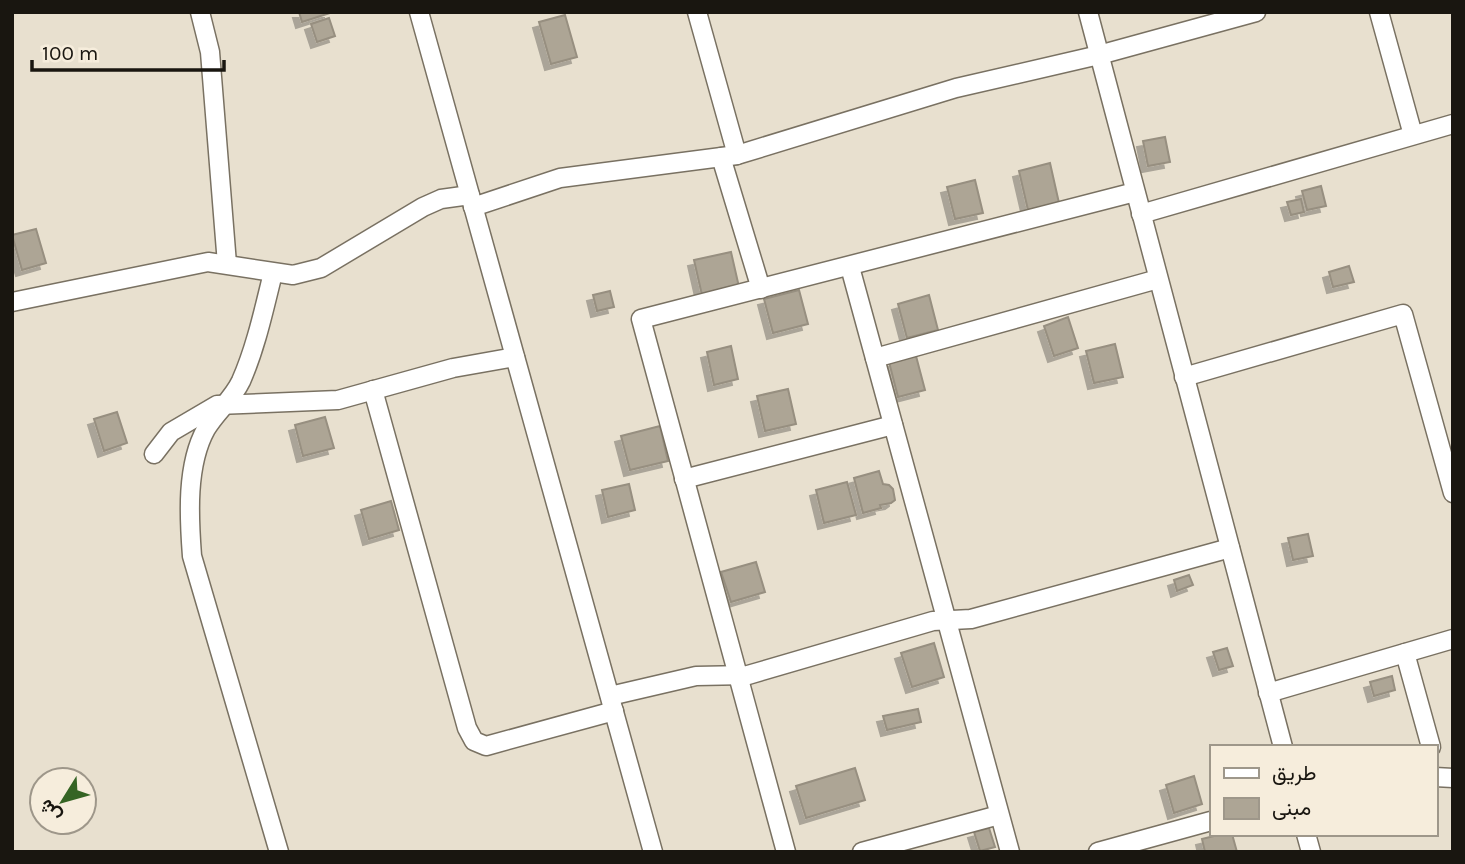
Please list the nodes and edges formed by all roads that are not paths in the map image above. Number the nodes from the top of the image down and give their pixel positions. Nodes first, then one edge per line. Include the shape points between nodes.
1 (200, 12) edge
2 (419, 12) edge
3 (697, 12) edge
4 (1088, 12) edge
5 (1256, 12) edge
6 (1380, 12) edge
7 (1099, 55) junction
8 (1453, 124) edge
9 (1413, 135) junction
10 (729, 156) junction
11 (1135, 192) junction
12 (471, 201) junction
13 (1141, 214) junction
14 (227, 264) junction
15 (850, 267) junction
16 (273, 273) junction
17 (1158, 279) junction
18 (761, 289) junction
19 (12, 302) edge
20 (515, 357) junction
21 (875, 358) junction
22 (1184, 377) junction
23 (373, 390) junction
24 (226, 405) junction
25 (893, 425) junction
26 (154, 454) dead end
27 (1449, 469) edge
28 (684, 479) junction
29 (1453, 493) edge
30 (1230, 548) junction
31 (946, 621) junction
32 (1453, 639) edge
33 (1405, 653) junction
34 (738, 675) junction
35 (1268, 693) junction
36 (612, 704) junction
37 (1282, 745) edge
38 (1430, 745) edge
39 (999, 815) junction
40 (1210, 821) edge
41 (279, 852) edge
42 (653, 852) edge
43 (786, 852) edge
44 (862, 852) edge
45 (1010, 852) edge
46 (1098, 852) edge

1 - 14 street via 210,52
2 - 12 street
3 - 10 street
4 - 7 street
5 - 7 street
6 - 9 street
7 - 10 street via 956,88
7 - 11 street
8 - 9 street
9 - 13 street
10 - 12 street via 560,178
10 - 18 street
11 - 13 street
11 - 15 street
12 - 16 street via 441,199 321,268 293,275
12 - 20 street
13 - 17 street
14 - 16 street
14 - 19 street via 208,261
15 - 18 street
15 - 21 street
16 - 24 street via 242,380
17 - 21 street
17 - 22 street
18 - 28 street via 640,319
20 - 23 street
20 - 36 street
21 - 25 street
22 - 27 street via 1403,314
22 - 30 street
23 - 24 street via 338,400
23 - 36 street via 474,741 486,747
24 - 26 street via 217,405 171,432
24 - 41 street via 207,428 198,449 188,509 192,556
25 - 28 street
25 - 31 street
27 - 29 street
28 - 34 street
30 - 31 street via 971,620
30 - 35 street
31 - 34 street
31 - 39 street
32 - 33 street
33 - 35 street
33 - 38 street
34 - 36 street via 696,676
34 - 43 street
35 - 37 street
36 - 42 street
39 - 44 street
39 - 45 street
40 - 46 street

